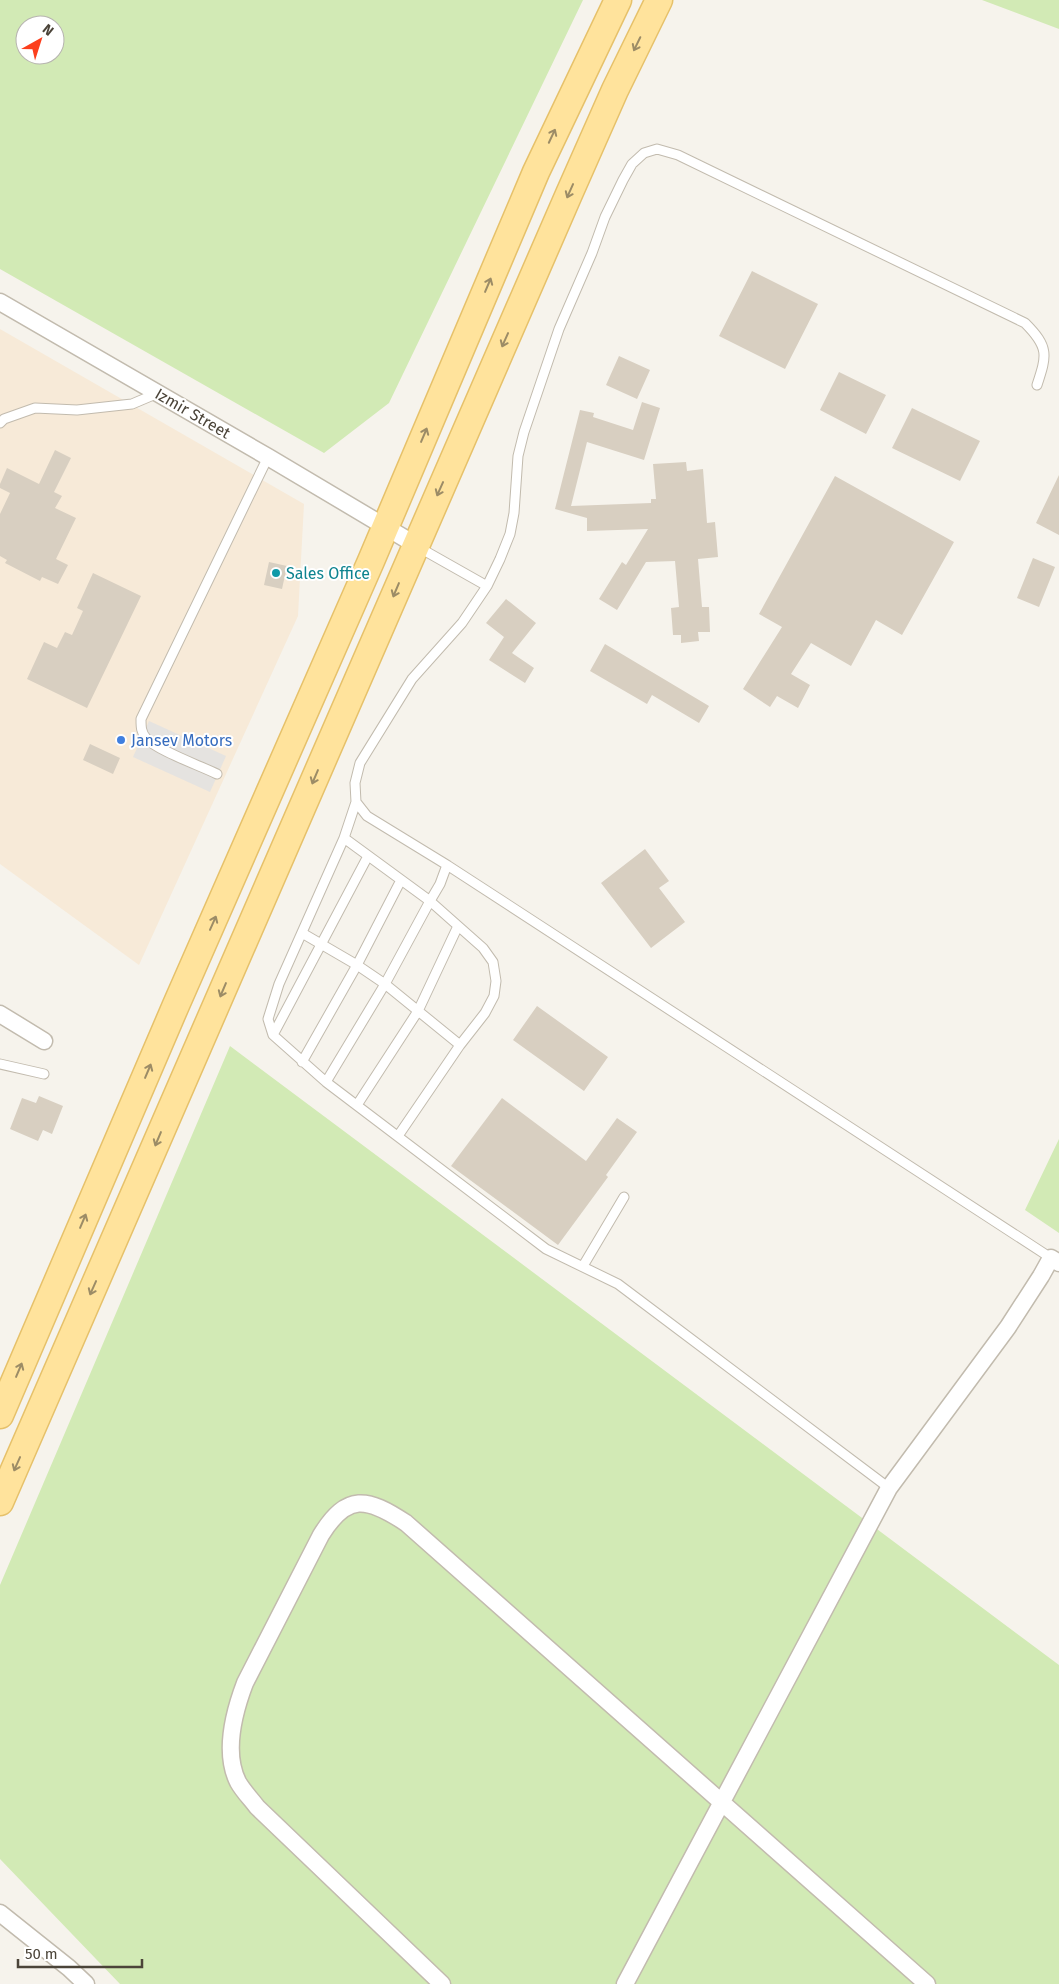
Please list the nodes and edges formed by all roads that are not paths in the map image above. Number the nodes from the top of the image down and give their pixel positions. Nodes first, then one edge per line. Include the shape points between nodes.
1 (618, 0) edge
2 (659, 0) edge
3 (0, 302) edge
4 (1037, 385) dead end
5 (158, 393) junction
6 (0, 423) edge
7 (268, 456) junction
8 (385, 528) junction
9 (416, 546) junction
10 (487, 586) junction
11 (217, 774) dead end
12 (356, 802) junction
13 (344, 838) junction
14 (368, 856) junction
15 (447, 865) junction
16 (401, 880) junction
17 (430, 901) junction
18 (458, 926) junction
19 (302, 933) junction
20 (321, 944) junction
21 (357, 965) junction
22 (385, 984) junction
23 (418, 1011) junction
24 (0, 1014) edge
25 (273, 1035) junction
26 (44, 1042) dead end
27 (460, 1045) junction
28 (302, 1062) junction
29 (0, 1064) edge
30 (44, 1074) dead end
31 (326, 1082) junction
32 (357, 1105) junction
33 (398, 1136) junction
34 (624, 1196) dead end
35 (1055, 1261) edge
36 (583, 1266) junction
37 (0, 1415) edge
38 (889, 1488) junction
39 (0, 1502) edge
40 (721, 1803) junction
41 (0, 1913) edge
42 (86, 1984) edge
43 (442, 1984) edge
44 (625, 1984) edge
45 (927, 1984) edge

8 -> 1 main road via 536,172
2 -> 9 main road via 615,90
3 - 5 street, Izmir Street
4 - 10 lane via 1044,348 1025,323 678,155 657,150 644,153 632,164 619,188 559,329 518,456 510,534
5 - 6 lane via 132,404 77,410 35,408
5 - 7 street, Izmir Street
7 - 8 street, Izmir Street
7 - 11 lane via 141,719 141,730 146,739
8 - 9 street, Izmir Street
37 -> 8 main road
9 - 10 lane
9 -> 39 main road
10 - 12 lane via 462,623 412,679 360,763 354,783
12 - 13 lane
12 - 15 lane via 367,816
13 - 14 lane
13 - 19 lane
14 - 16 lane
14 - 20 lane
15 - 17 lane
15 - 35 lane
16 - 17 lane
16 - 21 lane
17 - 18 lane
17 - 22 lane
18 - 23 lane
18 - 27 lane via 483,948 493,962 496,981 494,996 485,1013
19 - 20 lane
19 - 25 lane via 279,984 268,1019
20 - 21 lane
20 - 25 lane
21 - 22 lane
21 - 28 lane
22 - 23 lane
22 - 31 lane
23 - 27 lane
23 - 32 lane
24 - 26 street
25 - 28 lane
27 - 33 lane
28 - 31 lane
29 - 30 lane
31 - 32 lane
32 - 33 lane
33 - 36 lane via 546,1249
34 - 36 lane
35 - 38 street
36 - 38 lane via 618,1284
38 - 40 street
40 - 43 street via 406,1523 377,1506 363,1503 342,1508 321,1535 245,1683 233,1724 233,1769 257,1807
40 - 44 street
40 - 45 street
41 - 42 street

